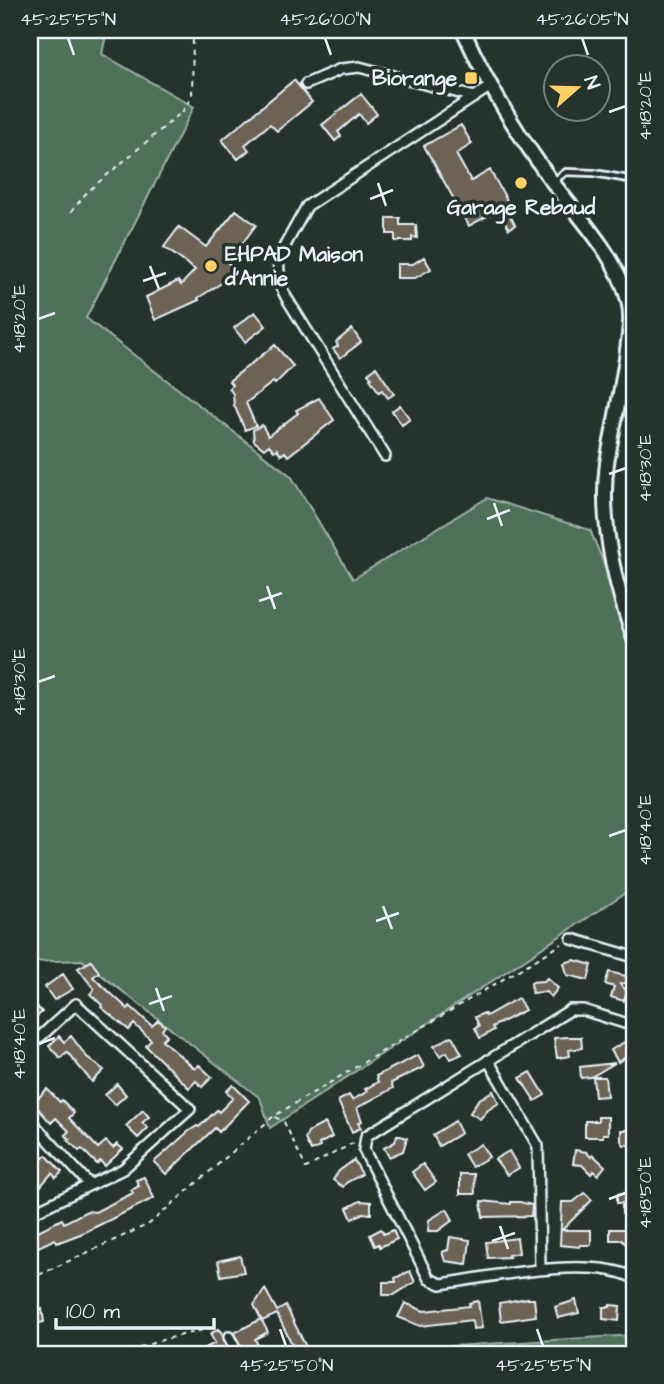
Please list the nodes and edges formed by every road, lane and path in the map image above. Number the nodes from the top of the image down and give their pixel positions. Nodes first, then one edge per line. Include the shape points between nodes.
1 (193, 30) edge
2 (463, 30) edge
3 (513, 30) edge
4 (505, 31) edge
5 (306, 84) dead end
6 (491, 86) junction
7 (475, 97) junction
8 (634, 180) edge
9 (553, 182) junction
10 (71, 212) dead end
11 (385, 456) dead end
12 (634, 639) edge
13 (572, 939) joint
14 (634, 957) edge
15 (634, 1026) edge
16 (30, 1046) edge
17 (488, 1060) junction
18 (274, 1116) junction
19 (30, 1120) edge
20 (366, 1136) junction
21 (90, 1185) junction
22 (30, 1214) edge
23 (540, 1269) junction
24 (634, 1277) edge
25 (30, 1279) edge
26 (229, 1337) joint
27 (121, 1354) edge
28 (237, 1354) edge

1 - 10 path via 192,96 183,111 87,192
2 - 6 main road
3 - 4 path
5 - 7 street via 341,69 359,67
6 - 7 street
6 - 9 main road
7 - 11 street via 307,206 278,258 286,297
8 - 9 lane via 566,172
9 - 12 main road via 604,249 629,302 630,327 607,465 606,500 615,571
13 - 14 street
13 - 18 path
15 - 17 street via 570,1010
16 - 21 street via 76,1004 190,1109 123,1169
17 - 20 street
17 - 23 street via 538,1146
18 - 20 path via 284,1122 306,1168
18 - 25 path via 149,1224
19 - 21 street
20 - 23 street via 364,1150 429,1279 442,1284
21 - 22 street
23 - 24 street via 611,1271
26 - 27 path via 215,1327
26 - 28 street

